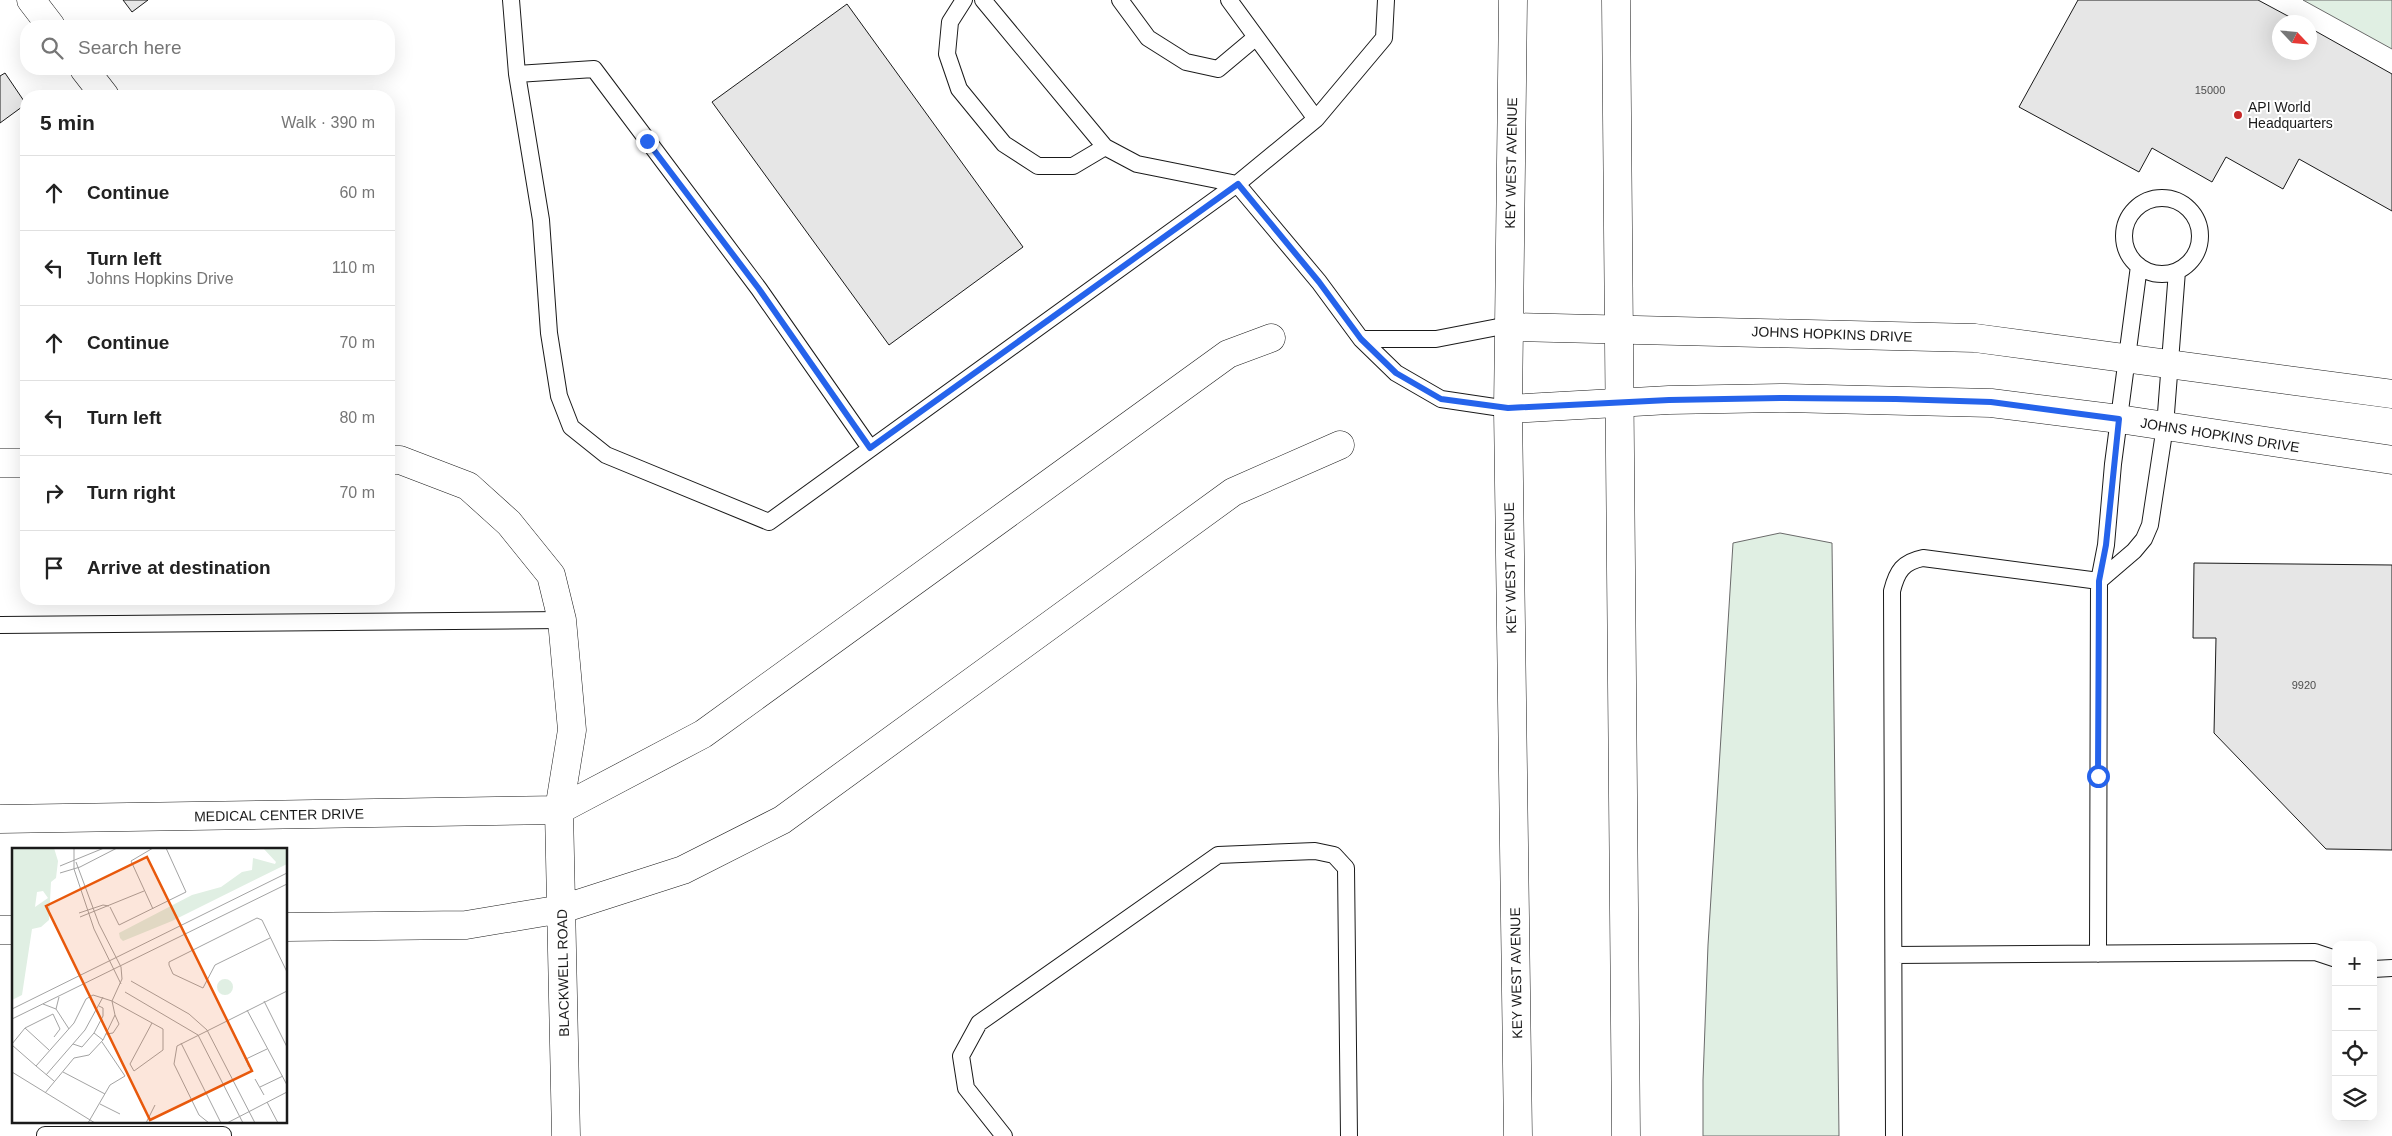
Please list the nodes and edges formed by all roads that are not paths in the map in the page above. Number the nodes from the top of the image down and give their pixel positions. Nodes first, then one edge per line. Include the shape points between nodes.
1 (32, 0) edge
2 (511, 0) edge
3 (964, 0) edge
4 (983, 0) edge
5 (1120, 0) edge
6 (1229, 0) edge
7 (1386, 0) edge
8 (1513, 0) edge
9 (1616, 0) edge
10 (47, 20) edge
11 (1256, 38) junction
12 (517, 74) junction
13 (1316, 119) junction
14 (1105, 147) junction
15 (1238, 184) junction
16 (2139, 266) junction
17 (2178, 271) junction
18 (1509, 327) junction
19 (1619, 329) junction
20 (1271, 338) dead end
21 (1361, 339) junction
22 (2127, 357) junction
23 (2170, 364) junction
24 (2392, 394) edge
25 (1620, 404) junction
26 (1508, 408) junction
27 (2119, 419) junction
28 (2165, 426) junction
29 (1340, 445) dead end
30 (870, 448) junction
31 (395, 460) edge
32 (2392, 460) edge
33 (0, 463) edge
34 (20, 463) edge
35 (2099, 581) junction
36 (562, 620) junction
37 (0, 625) edge
38 (559, 810) junction
39 (0, 819) edge
40 (562, 909) junction
41 (288, 927) edge
42 (2098, 954) junction
43 (1894, 955) junction
44 (2332, 958) edge
45 (2377, 968) edge
46 (2392, 968) edge
47 (45, 1135) dead end
48 (124, 1135) edge
49 (223, 1135) dead end
50 (566, 1136) edge
51 (1004, 1136) edge
52 (1349, 1136) edge
53 (1518, 1136) edge
54 (1626, 1136) edge
55 (1894, 1136) edge

1 - 10 street
2 - 12 lane
3 - 14 lane via 950,22 946,54 960,89 1004,144 1038,166 1073,166
4 - 14 lane
5 - 11 lane via 1148,38 1186,62 1218,70
6 - 11 lane
7 - 13 lane via 1384,38
8 - 18 street, KEY WEST AVENUE
9 - 19 street
11 - 13 lane
12 - 30 lane via 594,69 759,289
12 - 30 lane via 542,220 551,342 559,396 572,427 606,455 769,522
13 - 15 lane
14 - 15 lane via 1137,164
15 - 21 lane via 1319,282
15 - 30 lane
16 - 17 lane via 2157,275
16 - 17 lane via 2128,255 2125,246 2126,225 2140,205 2164,198 2186,206 2200,227 2198,251 2192,261
16 - 22 lane
17 - 23 lane
18 - 19 street, JOHNS HOPKINS DRIVE
18 - 21 lane via 1436,339
18 - 26 street, KEY WEST AVENUE
19 - 22 street, JOHNS HOPKINS DRIVE via 1974,338
19 - 25 street
20 - 38 street via 1228,354 703,734
21 - 26 lane via 1396,373 1441,399
22 - 23 street, JOHNS HOPKINS DRIVE
22 - 27 lane
23 - 24 street, JOHNS HOPKINS DRIVE
23 - 28 lane
25 - 26 street, JOHNS HOPKINS DRIVE
25 - 27 street, JOHNS HOPKINS DRIVE via 1775,398 1896,399 1991,402
25 - 54 street
26 - 53 street, KEY WEST AVENUE
27 - 28 street, JOHNS HOPKINS DRIVE
27 - 35 lane via 2106,545
28 - 32 street, JOHNS HOPKINS DRIVE
28 - 35 lane via 2147,532 2134,551
29 - 40 street via 1233,492 782,820 683,870
31 - 36 street, BLACKWELL ROAD via 468,486 510,524 551,575
33 - 34 street
35 - 42 lane
35 - 43 lane via 1923,558 1911,560 1898,574 1892,591
36 - 37 lane
36 - 38 street, BLACKWELL ROAD via 572,730
38 - 39 street, MEDICAL CENTER DRIVE
38 - 40 street, BLACKWELL ROAD
40 - 41 street via 466,926
40 - 50 street, BLACKWELL ROAD
42 - 43 lane
42 - 44 lane via 2315,952
43 - 55 lane
45 - 46 lane
47 - 48 lane
48 - 49 lane
51 - 52 lane via 966,1088 961,1056 979,1022 1218,855 1316,851 1334,855 1346,868

